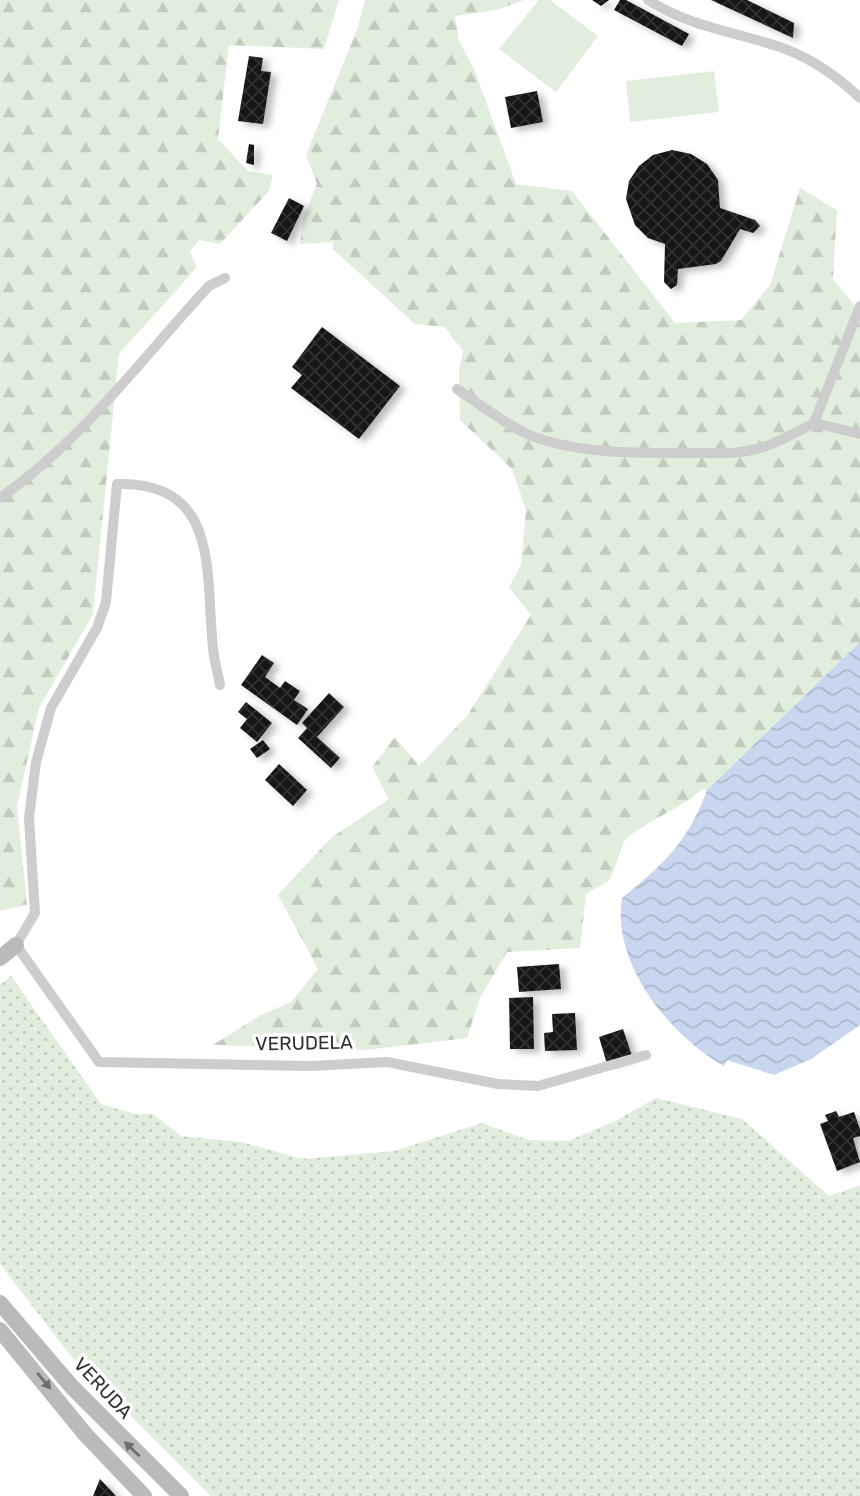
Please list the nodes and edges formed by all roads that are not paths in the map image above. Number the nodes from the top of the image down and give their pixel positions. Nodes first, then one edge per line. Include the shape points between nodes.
1 (648, 0) edge
2 (860, 98) edge
3 (225, 278) dead end
4 (860, 306) edge
5 (457, 389) dead end
6 (814, 423) junction
7 (860, 434) edge
8 (0, 498) edge
9 (220, 685) dead end
10 (16, 945) junction
11 (0, 958) edge
12 (646, 1055) dead end
13 (0, 1303) edge
14 (0, 1331) edge
15 (144, 1496) edge
16 (181, 1496) edge

1 - 2 street via 675,17 775,45 836,75
3 - 8 street via 209,286 75,433
4 - 6 street
5 - 6 street via 525,433 557,444 608,450 751,452
6 - 7 street
9 - 10 street via 206,555 197,524 184,505 166,491 142,483 117,484 106,602 97,628 51,708 36,762 29,818 35,912
10 - 11 main road
10 - 12 street, VERUDELA via 99,1062 311,1066 387,1062 498,1084 538,1086
16 -> 13 main road, VERUDA via 72,1387
14 -> 15 main road, VERUDA via 85,1434

